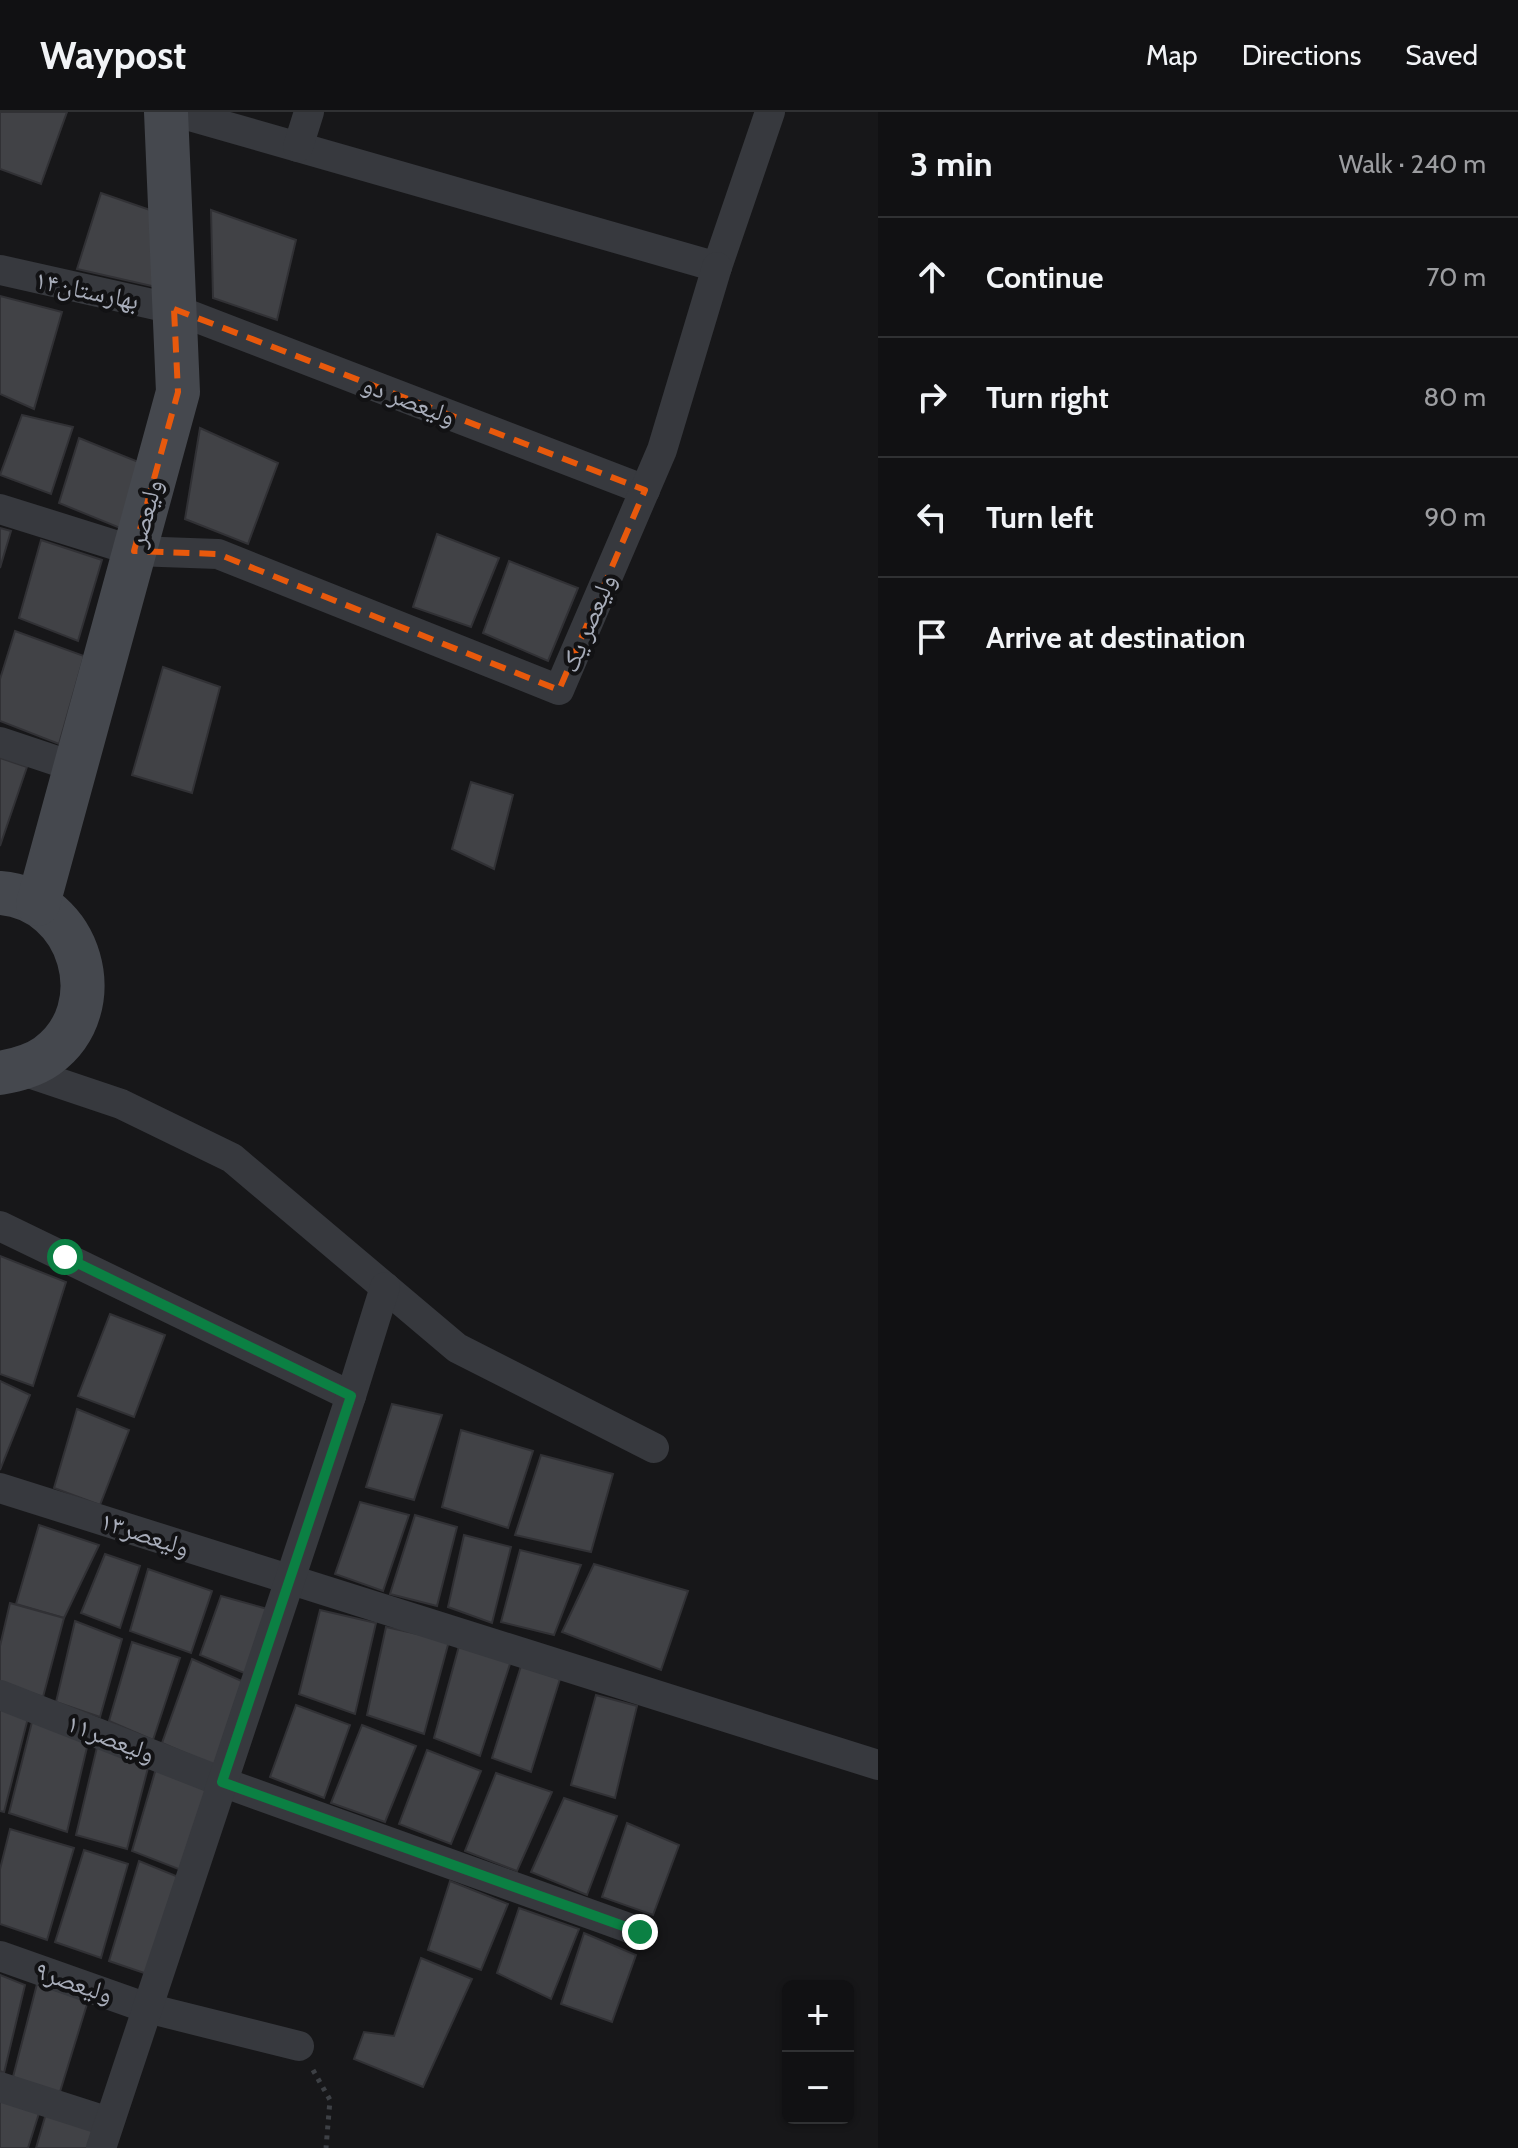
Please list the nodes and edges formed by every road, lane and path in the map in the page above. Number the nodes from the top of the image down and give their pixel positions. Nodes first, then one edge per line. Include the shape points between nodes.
1 (166, 112) edge
2 (176, 112) edge
3 (309, 112) edge
4 (770, 112) edge
5 (298, 147) junction
6 (717, 267) junction
7 (0, 270) edge
8 (174, 309) junction
9 (645, 490) junction
10 (0, 509) edge
11 (134, 551) junction
12 (0, 742) edge
13 (75, 767) junction
14 (19, 898) edge
15 (10, 1071) edge
16 (0, 1226) edge
17 (385, 1287) junction
18 (351, 1396) junction
19 (654, 1448) dead end
20 (0, 1488) edge
21 (290, 1579) junction
22 (0, 1695) edge
23 (878, 1765) edge
24 (222, 1782) junction
25 (640, 1932) dead end
26 (0, 1956) edge
27 (147, 2008) junction
28 (299, 2046) joint
29 (0, 2087) edge
30 (105, 2135) edge
31 (326, 2148) edge

1 - 8 street, ولیعصر
2 - 5 street
3 - 5 street
4 - 6 street, ولیعصر یک
5 - 6 street
6 - 9 street, ولیعصر یک
7 - 8 street, بهارستان۱۴
8 - 9 street, ولیعصر دو
8 - 11 street, ولیعصر via 178,392
9 - 11 street, ولیعصر یک via 559,690 218,554
10 - 11 street
11 - 13 street, ولیعصر
12 - 13 street
13 - 14 street, ولیعصر
14 - 15 street via 61,923 76,948 83,978 80,1008 68,1034 47,1056
15 - 17 street via 121,1104 232,1158
16 - 18 street
17 - 18 street
17 - 19 street via 457,1348
18 - 21 street
20 - 21 street, ولیعصر۱۳
21 - 23 street, ولیعصر۱۳
21 - 24 street
22 - 24 street, ولیعصر۱۱
24 - 25 street, ولیعصر۱۱
24 - 27 street
26 - 27 street, ولیعصر۹
27 - 28 street, ولیعصر۹
27 - 30 street
28 - 31 path via 330,2100
29 - 30 street

